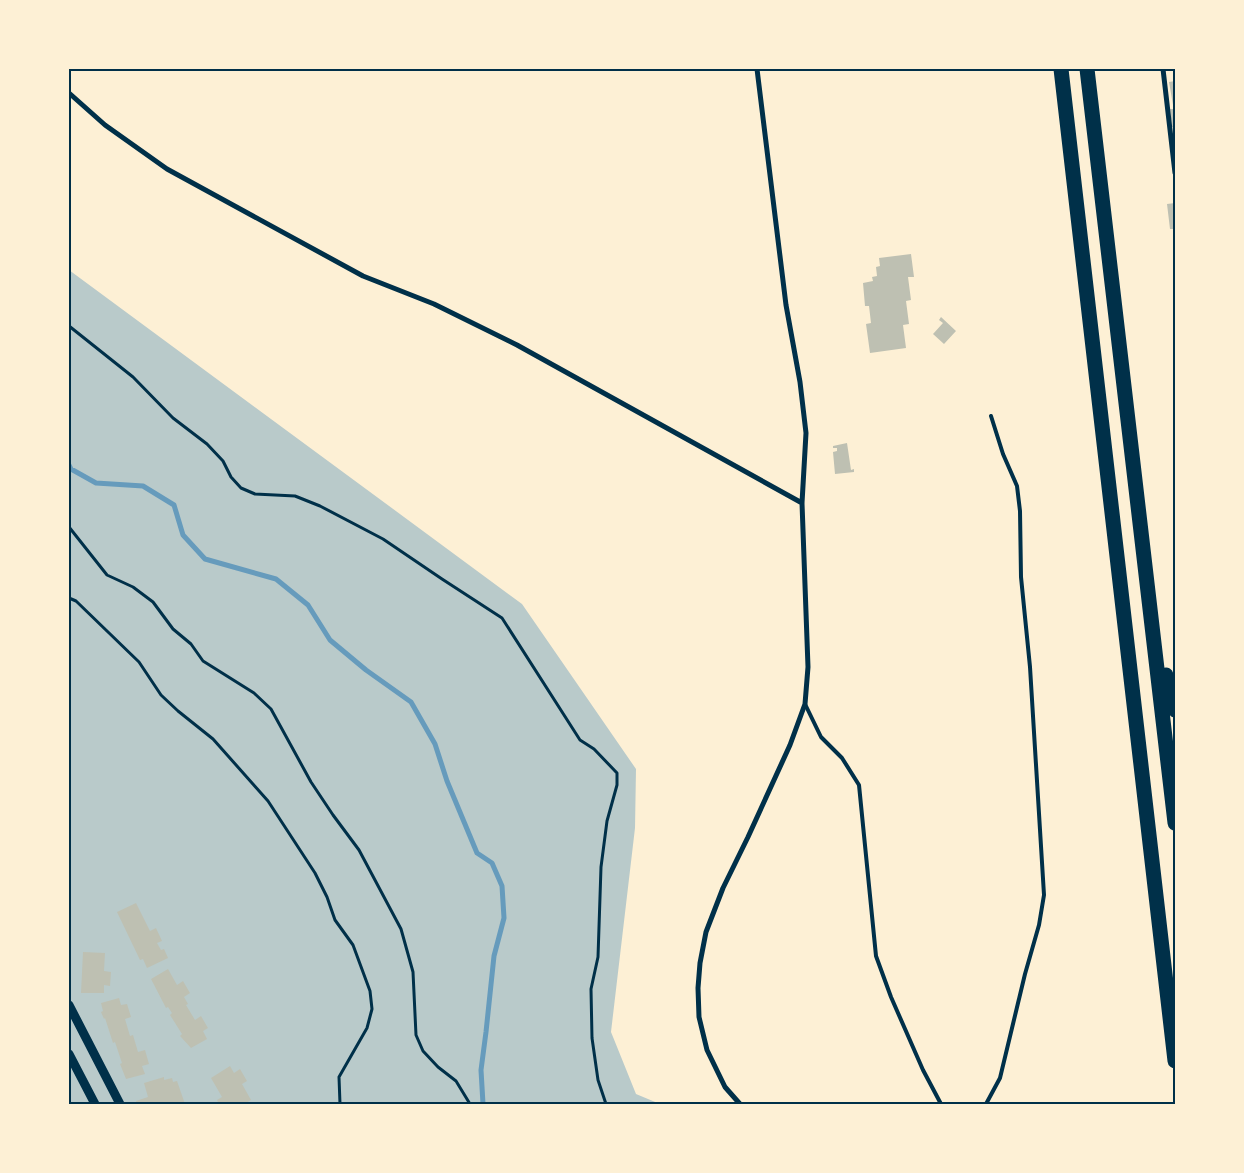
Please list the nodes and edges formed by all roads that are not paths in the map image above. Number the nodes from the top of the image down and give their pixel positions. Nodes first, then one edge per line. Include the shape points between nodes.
1 (757, 69) edge
2 (1061, 69) edge
3 (1087, 69) edge
4 (1163, 69) edge
5 (69, 93) edge
6 (1175, 173) edge
7 (990, 416) dead end
8 (802, 503) junction
9 (1156, 655) junction
10 (805, 704) junction
11 (1175, 710) edge
12 (1175, 824) edge
13 (69, 1005) edge
14 (69, 1054) edge
15 (1175, 1061) edge
16 (117, 1103) edge
17 (94, 1104) edge
18 (740, 1104) edge
19 (941, 1104) edge
20 (986, 1104) edge

1 - 8 street via 786,305 806,433
2 - 15 highway
3 - 9 highway
4 - 6 street
5 - 8 street via 105,124 167,168 364,276 434,304 517,345
7 - 20 lane via 1017,486 1020,511 1021,577 1044,895 1000,1078
8 - 10 street via 808,658
9 - 11 highway via 1165,673
9 - 12 highway
10 - 18 street via 790,745 723,888 706,932 700,963 698,1017 707,1050 725,1087
10 - 19 lane via 821,737 842,758 859,784 876,956 923,1070
13 - 16 street
14 - 17 street

